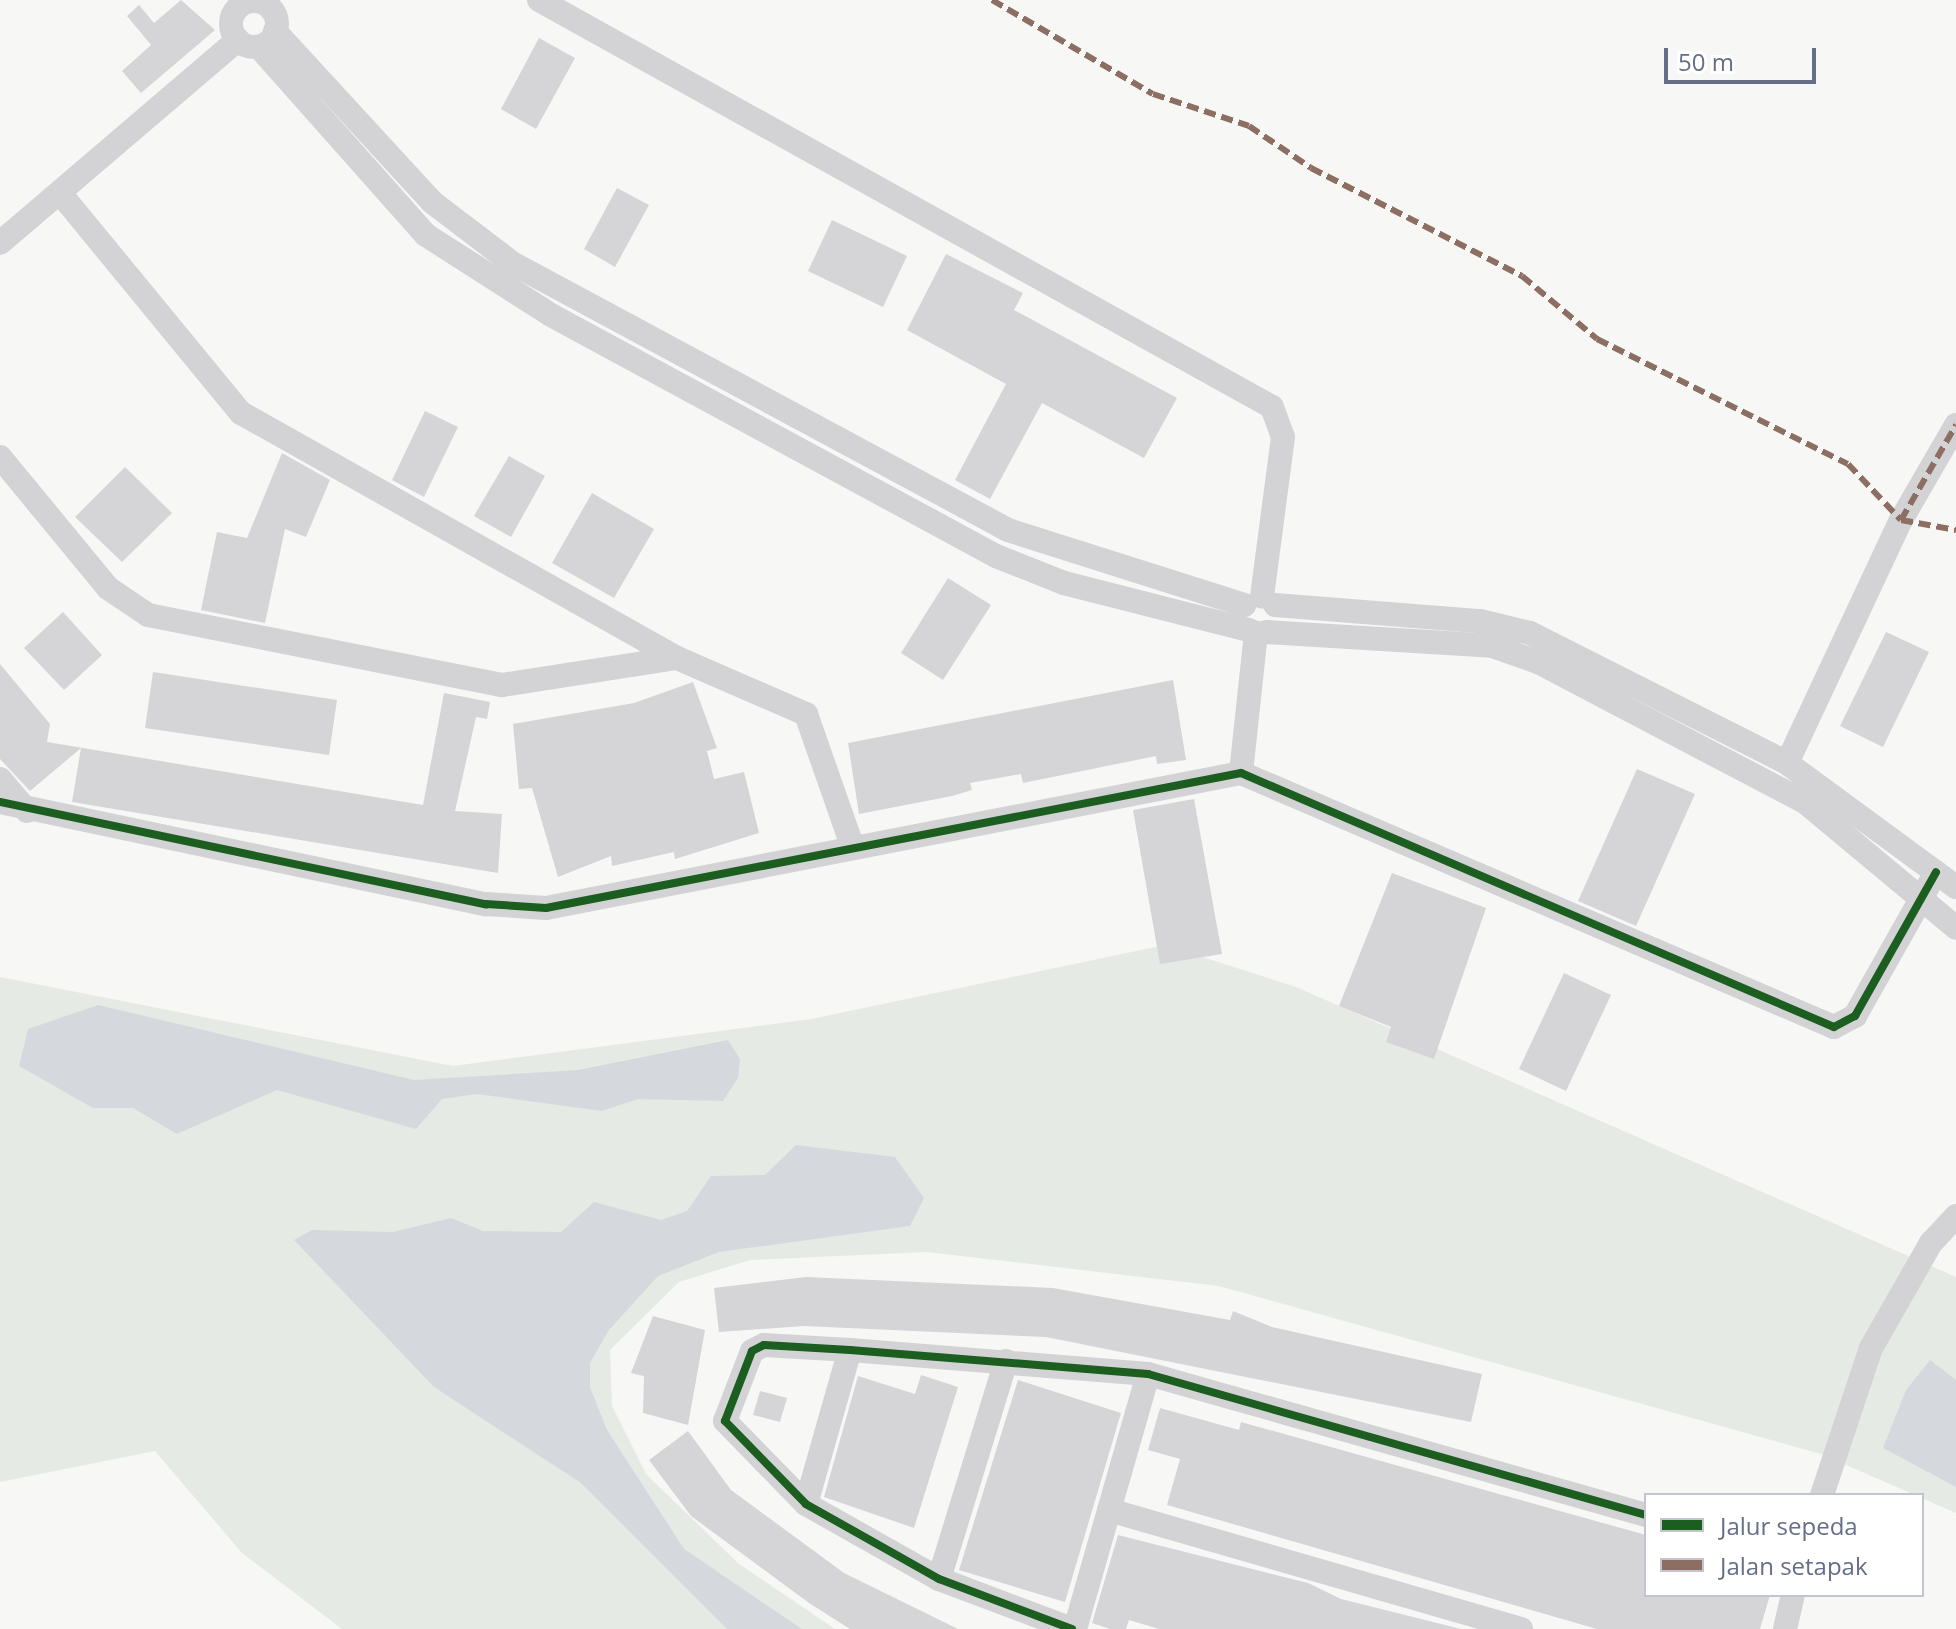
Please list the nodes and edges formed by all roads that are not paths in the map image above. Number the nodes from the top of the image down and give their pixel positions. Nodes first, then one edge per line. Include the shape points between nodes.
1 (539, 0) edge
2 (227, 6) edge
3 (265, 26) edge
4 (60, 193) junction
5 (0, 243) edge
6 (743, 387) junction
7 (729, 411) junction
8 (1956, 425) edge
9 (0, 457) edge
10 (1260, 602) junction
11 (1257, 632) junction
12 (677, 658) junction
13 (1787, 763) junction
14 (1241, 773) junction
15 (0, 779) edge
16 (0, 802) edge
17 (28, 813) junction
18 (853, 848) junction
19 (1936, 872) junction
20 (1956, 887) edge
21 (1922, 897) junction
22 (1956, 928) edge
23 (1956, 1216) edge
24 (850, 1350) junction
25 (1006, 1361) junction
26 (1148, 1374) junction
27 (1823, 1493) edge
28 (806, 1504) junction
29 (1109, 1510) junction
30 (1644, 1514) edge
31 (939, 1579) junction
32 (1793, 1597) edge
33 (1074, 1629) edge
34 (1521, 1629) edge
35 (1785, 1629) edge

1 - 10 street via 1272,407 1284,426
2 - 3 street
2 - 3 street via 256,1
3 - 4 street
3 - 6 street via 391,162 464,230
3 - 7 street via 426,235 551,315
4 - 5 street
4 - 12 street via 241,413
6 - 7 street
6 - 10 street via 1008,530
7 - 11 street via 996,556 1064,583
8 - 13 street via 1901,520
9 - 12 street via 108,588 148,615 502,685
10 - 11 street
10 - 11 street via 1277,618
10 - 13 street via 1480,621 1530,633
11 - 14 street
11 - 21 street via 1492,646 1538,662 1805,802
12 - 18 street via 806,714
13 - 19 street
14 - 18 street
14 - 21 street via 1834,1027 1855,1016
15 - 17 street
16 - 17 street
17 - 18 street via 486,904 546,908
19 - 20 street
19 - 21 street
21 - 22 street
23 - 27 street via 1931,1243 1871,1348
24 - 25 street
24 - 28 street
24 - 28 street via 764,1345 752,1351 726,1414 730,1432
25 - 26 street
25 - 31 street
26 - 29 street
26 - 30 street
28 - 31 street
29 - 33 street
29 - 34 street
31 - 33 street
32 - 35 street

